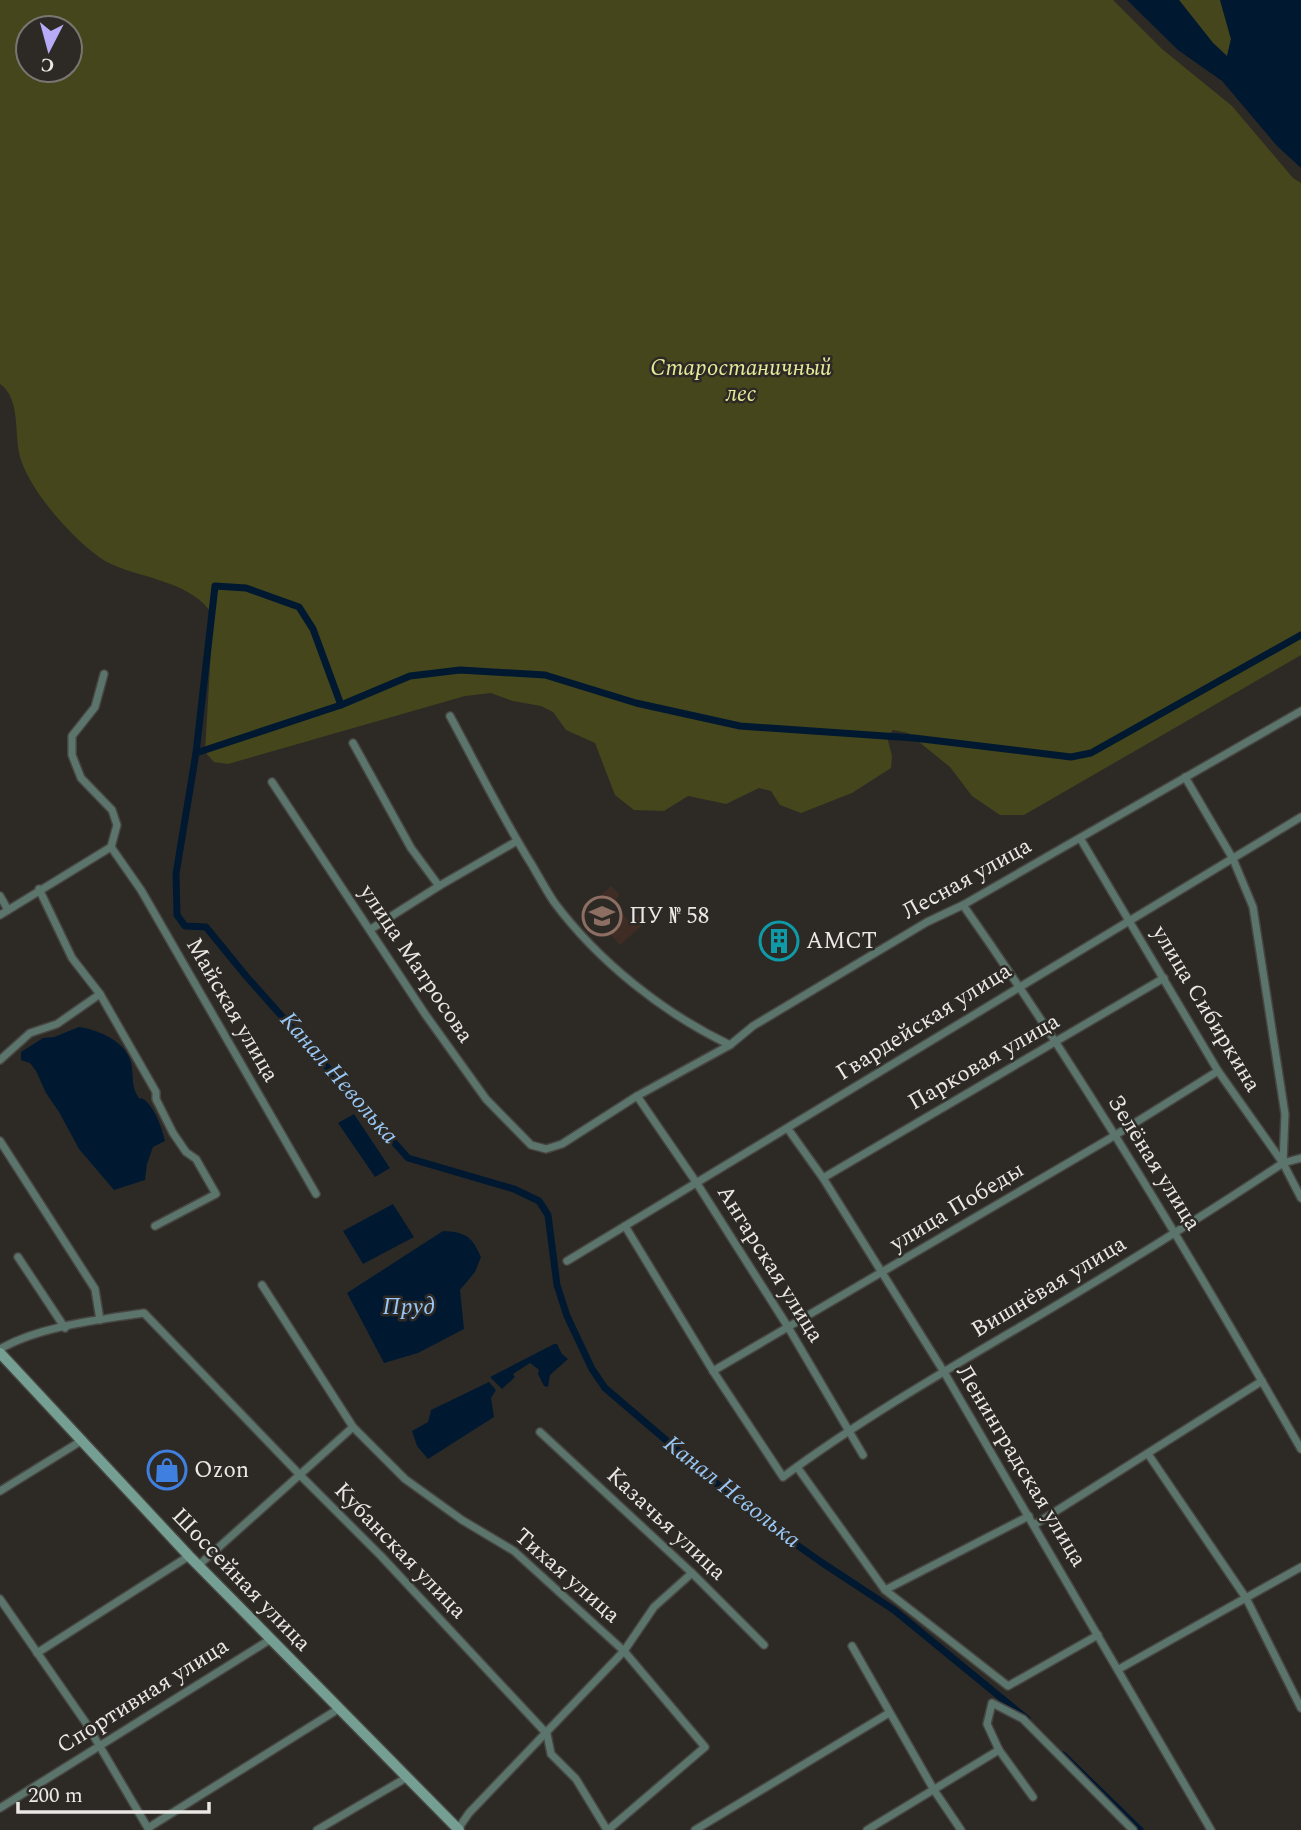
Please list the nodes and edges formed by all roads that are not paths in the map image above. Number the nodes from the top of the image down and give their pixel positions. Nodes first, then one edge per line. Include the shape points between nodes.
1 (104, 674) dead end
2 (1301, 711) edge
3 (450, 716) dead end
4 (353, 743) dead end
5 (1185, 777) junction
6 (272, 782) dead end
7 (1301, 817) edge
8 (1080, 838) junction
9 (517, 841) junction
10 (111, 847) junction
11 (1233, 859) junction
12 (439, 886) junction
13 (39, 889) junction
14 (0, 896) edge
15 (963, 905) junction
16 (8, 910) junction
17 (0, 915) edge
18 (1130, 921) junction
19 (371, 929) junction
20 (1164, 978) junction
21 (1020, 986) junction
22 (100, 994) junction
23 (1058, 1042) junction
24 (730, 1045) junction
25 (0, 1060) edge
26 (1218, 1071) junction
27 (637, 1096) junction
28 (788, 1129) junction
29 (1114, 1136) junction
30 (0, 1141) edge
31 (546, 1149) joint
32 (1301, 1158) edge
33 (1283, 1163) junction
34 (823, 1178) junction
35 (696, 1182) junction
36 (316, 1194) dead end
37 (1301, 1198) edge
38 (155, 1226) dead end
39 (625, 1226) junction
40 (1176, 1234) junction
41 (18, 1257) dead end
42 (567, 1261) dead end
43 (883, 1273) junction
44 (262, 1285) dead end
45 (100, 1320) junction
46 (788, 1327) junction
47 (65, 1328) junction
48 (0, 1351) edge
49 (713, 1371) junction
50 (943, 1372) junction
51 (1262, 1381) junction
52 (353, 1427) junction
53 (540, 1432) dead end
54 (848, 1432) junction
55 (81, 1441) junction
56 (1301, 1449) edge
57 (1148, 1454) junction
58 (863, 1455) dead end
59 (797, 1467) junction
60 (300, 1475) junction
61 (0, 1491) edge
62 (1029, 1516) junction
63 (1034, 1525) junction
64 (189, 1556) junction
65 (199, 1565) junction
66 (1301, 1567) edge
67 (692, 1573) junction
68 (885, 1590) junction
69 (1246, 1598) junction
70 (0, 1599) edge
71 (1098, 1634) junction
72 (271, 1639) junction
73 (764, 1645) dead end
74 (852, 1646) dead end
75 (624, 1651) junction
76 (37, 1653) junction
77 (1118, 1669) junction
78 (340, 1708) junction
79 (1301, 1708) edge
80 (889, 1713) junction
81 (547, 1734) junction
82 (100, 1746) junction
83 (999, 1750) junction
84 (406, 1778) junction
85 (934, 1790) junction
86 (1033, 1797) dead end
87 (0, 1808) edge
88 (148, 1829) edge
89 (317, 1830) edge
90 (458, 1830) edge
91 (607, 1830) edge
92 (695, 1830) edge
93 (867, 1830) edge
94 (961, 1830) edge
95 (1133, 1830) edge
96 (1211, 1830) edge

1 - 10 street via 95,707 72,736 72,755 81,778 112,810 117,825
2 - 5 street, Лесная улица
3 - 9 street
4 - 12 street via 411,848
5 - 8 street, Лесная улица
5 - 11 street
6 - 19 street, улица Матросова
7 - 11 street, Гвардейская улица
8 - 15 street, Лесная улица
8 - 18 street, улица Сибиркина
9 - 12 street
9 - 24 street via 553,900 602,955 699,1031
10 - 13 street
10 - 36 street, Майская улица via 141,890
11 - 18 street, Гвардейская улица
11 - 33 street via 1257,920 1285,1114
12 - 19 street
13 - 16 street
13 - 22 street via 72,958
14 - 16 street
15 - 21 street, Зелёная улица
15 - 24 street, Лесная улица via 753,1026
16 - 17 street
18 - 20 street, улица Сибиркина
18 - 21 street, Гвардейская улица
19 - 31 street, улица Матросова via 486,1099 531,1145
20 - 23 street, Парковая улица
20 - 26 street, улица Сибиркина
21 - 23 street, Зелёная улица
21 - 28 street, Гвардейская улица
22 - 25 street via 57,1024 30,1033
22 - 38 street via 156,1092 173,1133 196,1159 216,1194
23 - 29 street, Зелёная улица
23 - 34 street, Парковая улица
24 - 27 street, Лесная улица
26 - 29 street, улица Победы
26 - 33 street, улица Сибиркина
27 - 31 street, Лесная улица via 562,1144
27 - 35 street, Ангарская улица
28 - 34 street, Ленинградская улица
28 - 35 street, Гвардейская улица
29 - 40 street, Зелёная улица
29 - 43 street, улица Победы
30 - 45 street via 95,1289
32 - 33 street, Вишнёвая улица
33 - 37 street, улица Сибиркина
33 - 40 street, Вишнёвая улица
34 - 43 street, Ленинградская улица
35 - 39 street, Гвардейская улица
35 - 46 street, Ангарская улица
39 - 42 street, Гвардейская улица
39 - 49 street
40 - 50 street, Вишнёвая улица
40 - 51 street, Зелёная улица
41 - 47 street
43 - 46 street, улица Победы
43 - 50 street, Ленинградская улица
44 - 52 street, Тихая улица
45 - 47 street
45 - 60 street, Кубанская улица via 144,1313
46 - 49 street, улица Победы
46 - 54 street, Ангарская улица
47 - 48 street via 19,1338
48 - 55 main road, Шоссейная улица
49 - 59 street, Вишнёвая улица via 783,1477
50 - 54 street, Вишнёвая улица
50 - 62 street, Ленинградская улица
51 - 56 street, Зелёная улица
51 - 57 street
52 - 60 street
52 - 75 street, Тихая улица via 405,1479 514,1551
53 - 67 street, Казачья улица
54 - 58 street, Ангарская улица
54 - 59 street, Вишнёвая улица
55 - 61 street
55 - 64 main road, Шоссейная улица
57 - 63 street
57 - 69 street
59 - 68 street
60 - 65 street
60 - 81 street, Кубанская улица
62 - 63 street, Ленинградская улица
62 - 68 street
63 - 71 street, Ленинградская улица
64 - 65 main road, Шоссейная улица
64 - 76 street
65 - 72 main road, Шоссейная улица
66 - 69 street
67 - 73 street, Казачья улица
67 - 75 street via 654,1606
68 - 71 street via 1008,1686
69 - 77 street
69 - 79 street
70 - 76 street
71 - 77 street, Ленинградская улица
72 - 78 main road, Шоссейная улица
72 - 82 street, Спортивная улица
74 - 80 street
75 - 81 street
75 - 91 street, Тихая улица via 705,1747
76 - 82 street
77 - 96 street, Ленинградская улица
78 - 84 main road, Шоссейная улица
78 - 88 street
80 - 85 street
80 - 92 street
81 - 90 street
81 - 91 street, Кубанская улица via 551,1754 576,1779
82 - 87 street, Спортивная улица
82 - 88 street
83 - 85 street
83 - 86 street
83 - 95 street via 987,1724 992,1703 1023,1719
84 - 89 street
84 - 90 main road, Шоссейная улица
85 - 93 street
85 - 94 street

